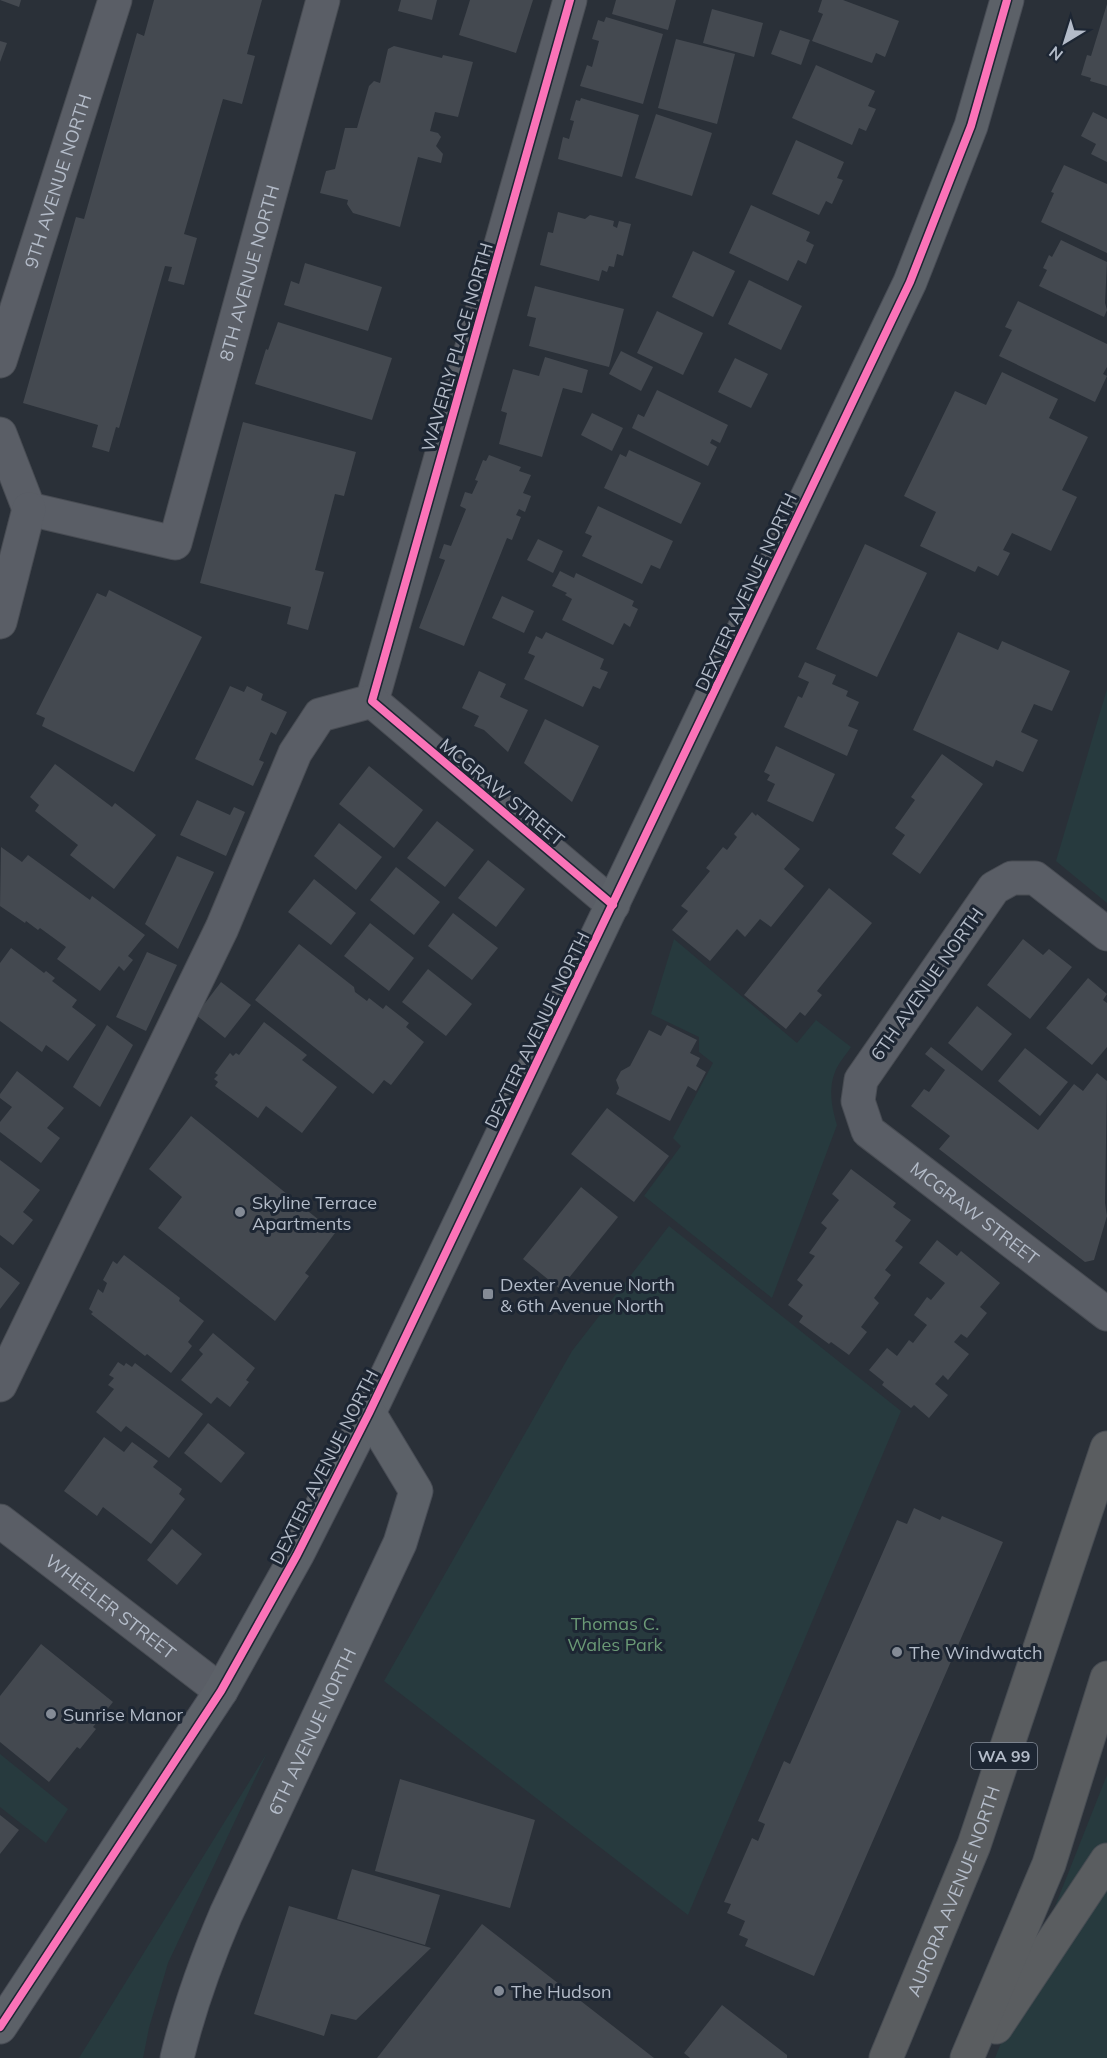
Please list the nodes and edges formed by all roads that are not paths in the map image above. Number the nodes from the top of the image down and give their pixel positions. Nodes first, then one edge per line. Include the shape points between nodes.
1 (115, 0) edge
2 (323, 0) edge
3 (570, 0) edge
4 (1007, 0) edge
5 (0, 361) edge
6 (0, 434) edge
7 (29, 509) junction
8 (0, 622) edge
9 (372, 701) junction
10 (613, 905) junction
11 (1107, 934) edge
12 (858, 1101) joint
13 (1107, 1314) edge
14 (0, 1385) edge
15 (369, 1413) junction
16 (1107, 1448) edge
17 (0, 1521) edge
18 (1107, 1678) edge
19 (221, 1690) junction
20 (1107, 1860) edge
21 (0, 2027) edge
22 (177, 2058) edge
23 (886, 2058) edge
24 (967, 2058) edge
25 (975, 2058) edge

1 - 5 street, 9TH AVENUE NORTH
2 - 7 street, 8TH AVENUE NORTH via 175,543
3 - 9 street, WAVERLY PLACE NORTH
4 - 10 main road, DEXTER AVENUE NORTH via 971,126 910,282
6 - 7 street
7 - 8 street
9 - 10 street, MCGRAW STREET
9 - 14 street via 320,715 295,753 222,928
10 - 15 main road, DEXTER AVENUE NORTH
11 - 12 street, 6TH AVENUE NORTH via 1035,878 1012,878 994,888 861,1080
12 - 13 street, MCGRAW STREET via 868,1131
15 - 19 main road, DEXTER AVENUE NORTH via 297,1556
15 - 22 main road, 6TH AVENUE NORTH via 416,1491 407,1522 206,1960
16 - 23 highway, AURORA AVENUE NORTH / WA 99 via 974,1845
17 - 19 street, WHEELER STREET
18 - 24 highway via 1049,1864
19 - 21 main road, DEXTER AVENUE NORTH
20 - 25 highway

